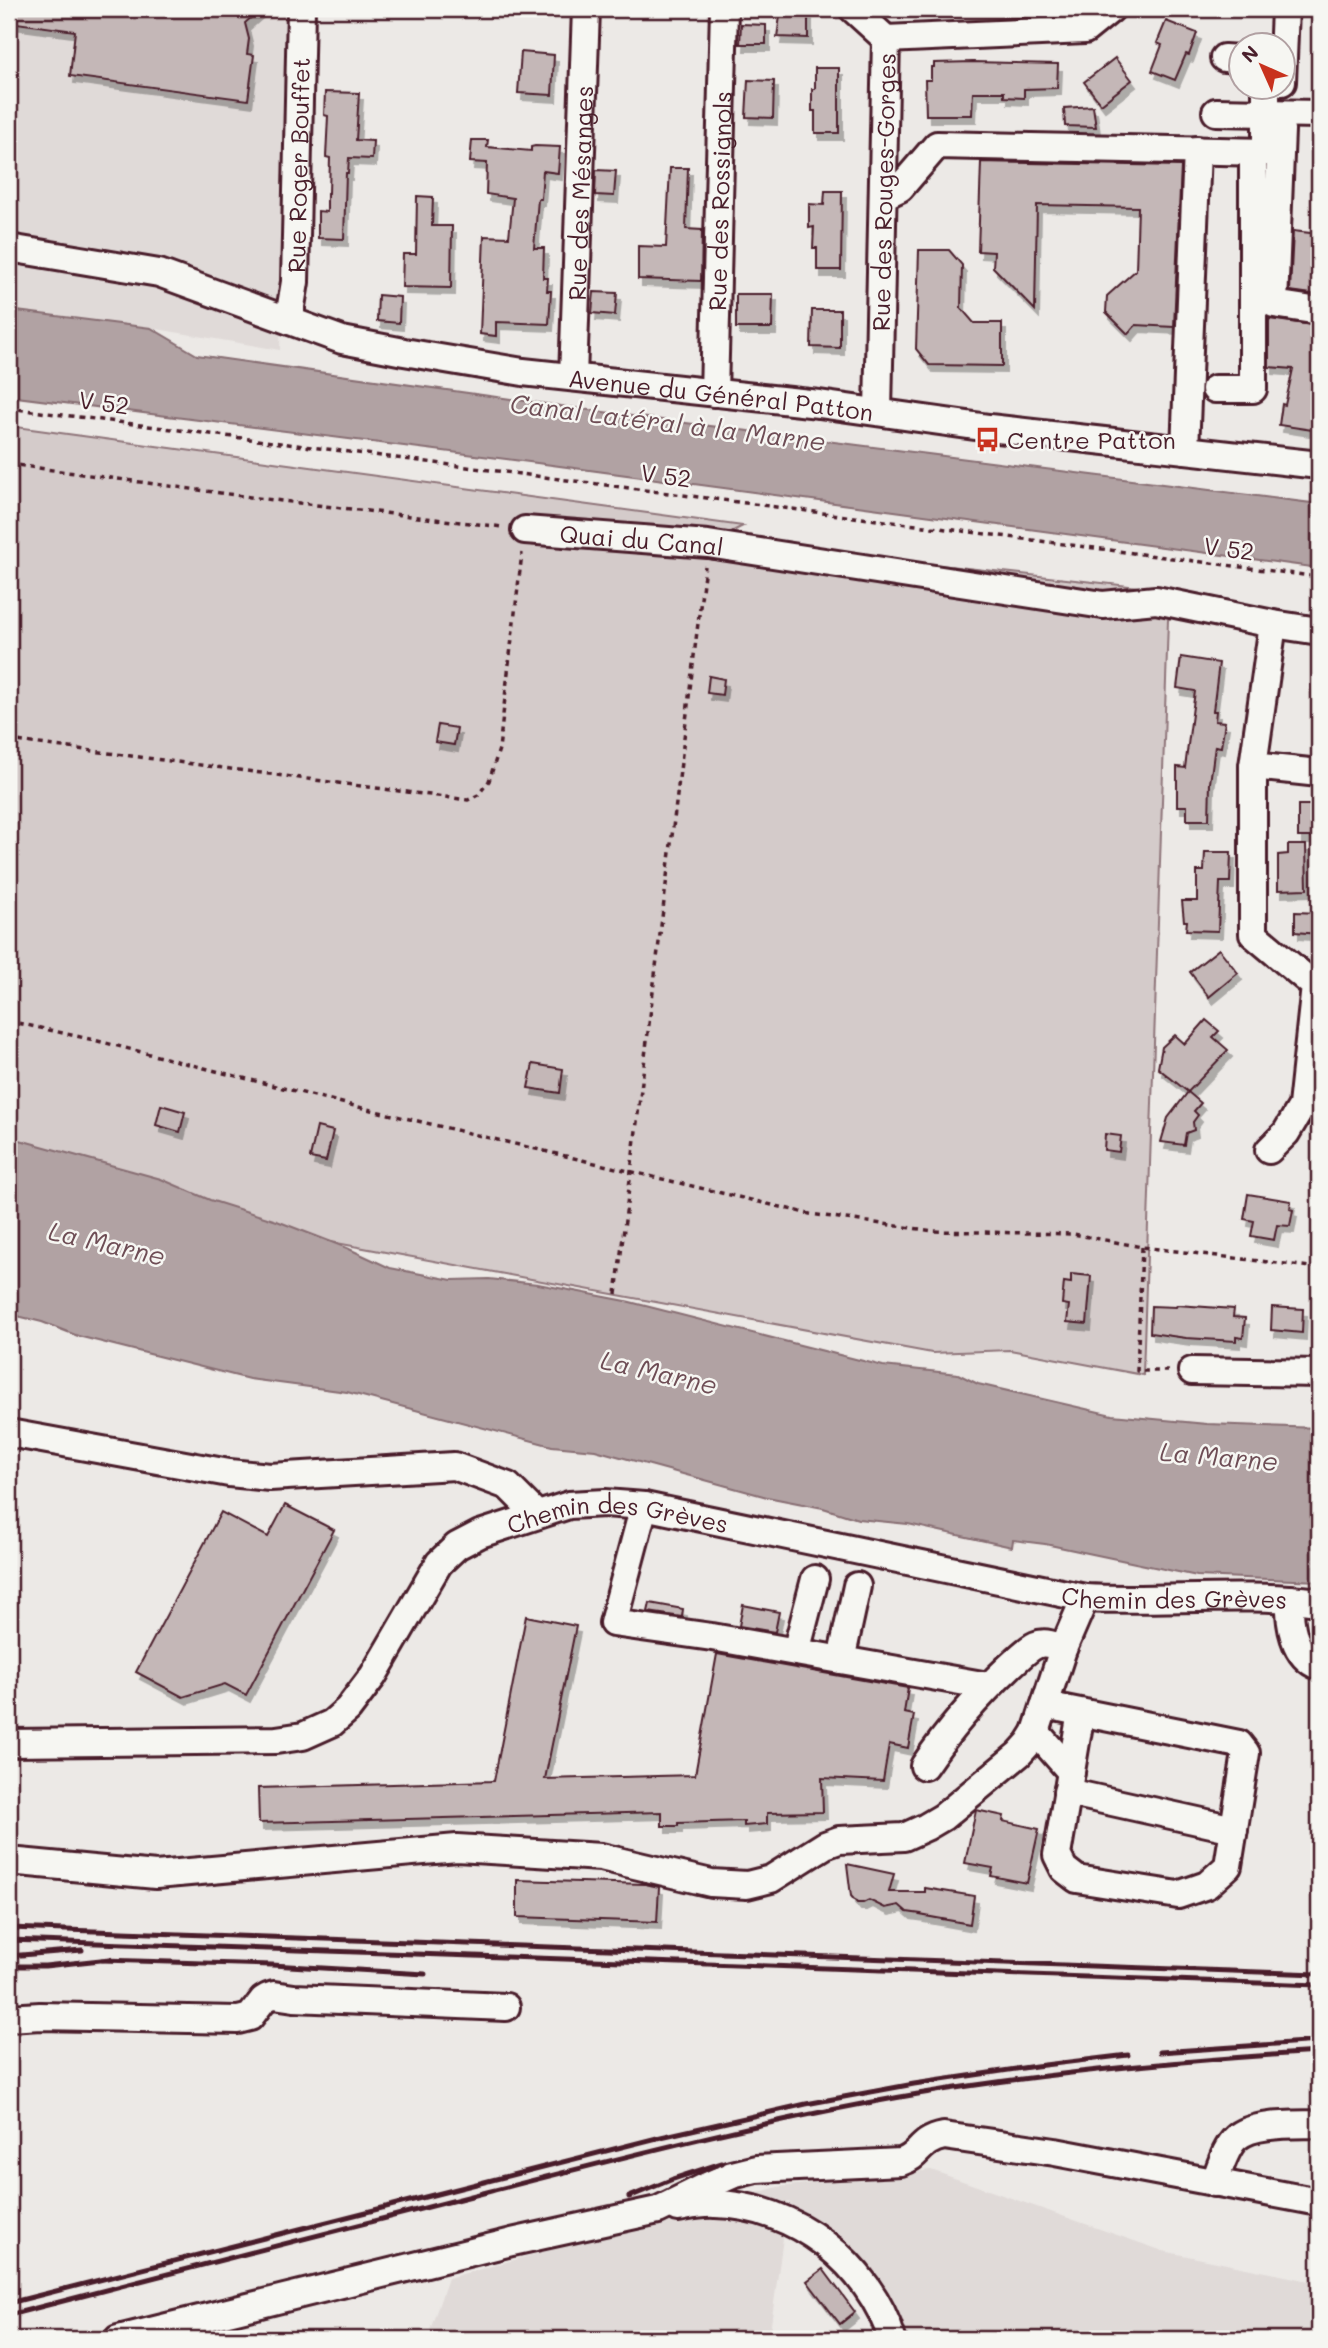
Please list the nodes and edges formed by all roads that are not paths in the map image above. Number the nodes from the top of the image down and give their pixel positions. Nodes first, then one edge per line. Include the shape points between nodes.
1 (301, 9) edge
2 (586, 9) edge
3 (724, 9) edge
4 (853, 9) edge
5 (1111, 9) edge
6 (1285, 9) edge
7 (1284, 32) edge
8 (886, 39) junction
9 (1270, 102) edge
10 (1278, 102) edge
11 (1216, 112) dead end
12 (1274, 114) junction
13 (1319, 114) edge
14 (1196, 150) junction
15 (1253, 152) junction
16 (883, 195) junction
17 (9, 248) edge
18 (1319, 311) edge
19 (291, 321) junction
20 (573, 377) junction
21 (1215, 389) dead end
22 (714, 393) junction
23 (878, 411) junction
24 (1185, 450) junction
25 (1319, 465) edge
26 (525, 530) road end
27 (1273, 624) junction
28 (1319, 631) edge
29 (1253, 766) junction
30 (1319, 773) edge
31 (1317, 986) edge
32 (1269, 1150) dead end
33 (1192, 1371) road end
34 (1319, 1373) edge
35 (9, 1433) edge
36 (644, 1506) junction
37 (537, 1515) junction
38 (815, 1579) dead end
39 (857, 1586) dead end
40 (1085, 1598) junction
41 (1290, 1599) junction
42 (1319, 1602) edge
43 (1063, 1649) junction
44 (796, 1653) junction
45 (841, 1660) junction
46 (1319, 1666) edge
47 (988, 1686) junction
48 (1045, 1705) junction
49 (1081, 1712) junction
50 (1036, 1732) junction
51 (9, 1743) edge
52 (924, 1766) dead end
53 (1069, 1782) junction
54 (1234, 1829) junction
55 (9, 1861) edge
56 (506, 2007) dead end
57 (9, 2018) edge
58 (1319, 2124) edge
59 (1214, 2183) junction
60 (1319, 2202) edge
61 (658, 2210) junction
62 (118, 2339) edge
63 (892, 2339) edge

1 - 19 street, Rue Roger Bouffet
2 - 20 street, Rue des Mésanges
3 - 22 street, Rue des Rossignols
4 - 8 street
5 - 8 street, Rue des Rouges-Gorges via 1085,30
6 - 7 street
8 - 16 street, Rue des Rouges-Gorges
9 - 12 street
10 - 12 street
11 - 12 street
12 - 13 street
12 - 15 street via 1266,152
12 - 18 street via 1274,303
14 - 15 street
14 - 16 street via 937,145 900,188
14 - 24 street
15 - 21 street via 1253,389
16 - 23 street, Rue des Rouges-Gorges
17 - 19 street, Avenue du Général Patton via 159,273
19 - 20 street, Avenue du Général Patton via 342,340
20 - 22 street, Avenue du Général Patton
22 - 23 street, Avenue du Général Patton
23 - 24 street, Avenue du Général Patton
24 - 25 street, Avenue du Général Patton
26 - 27 street, Quai du Canal via 708,544 1103,605 1156,600
27 - 28 street, Quai du Canal
27 - 29 street
29 - 30 street
29 - 31 street via 1253,934
31 - 32 street via 1302,1106
33 - 34 street
35 - 37 street via 270,1477 454,1466 508,1486
36 - 37 street, Chemin des Grèves via 569,1505
36 - 40 street, Chemin des Grèves
36 - 44 street via 613,1623
37 - 51 street, Chemin des Grèves via 480,1534 439,1563 373,1676 332,1723 276,1740
38 - 44 street
39 - 45 street
40 - 41 street, Chemin des Grèves
40 - 43 street
41 - 42 street, Chemin des Grèves
41 - 46 street via 1293,1636 1312,1664
43 - 47 street via 1049,1643 1036,1645
43 - 48 street
44 - 45 street
45 - 47 street
47 - 52 street
48 - 49 street
48 - 50 street
49 - 53 street
49 - 54 street via 1239,1744 1246,1753
50 - 53 street
50 - 55 street via 1003,1768 926,1827 904,1837 839,1840 771,1879 747,1885 711,1883 601,1857 457,1848 156,1875
53 - 54 street
53 - 54 street via 1057,1855 1077,1880 1178,1895 1207,1885 1228,1866
56 - 57 street via 275,1995 263,2000 250,2017 238,2020
58 - 59 street via 1271,2126 1241,2134 1229,2148
59 - 60 street
59 - 61 street via 1068,2154 944,2136 930,2139 901,2162 756,2169 732,2175
61 - 62 street
61 - 63 street via 714,2203 758,2210 784,2220 822,2241 853,2268 880,2309

